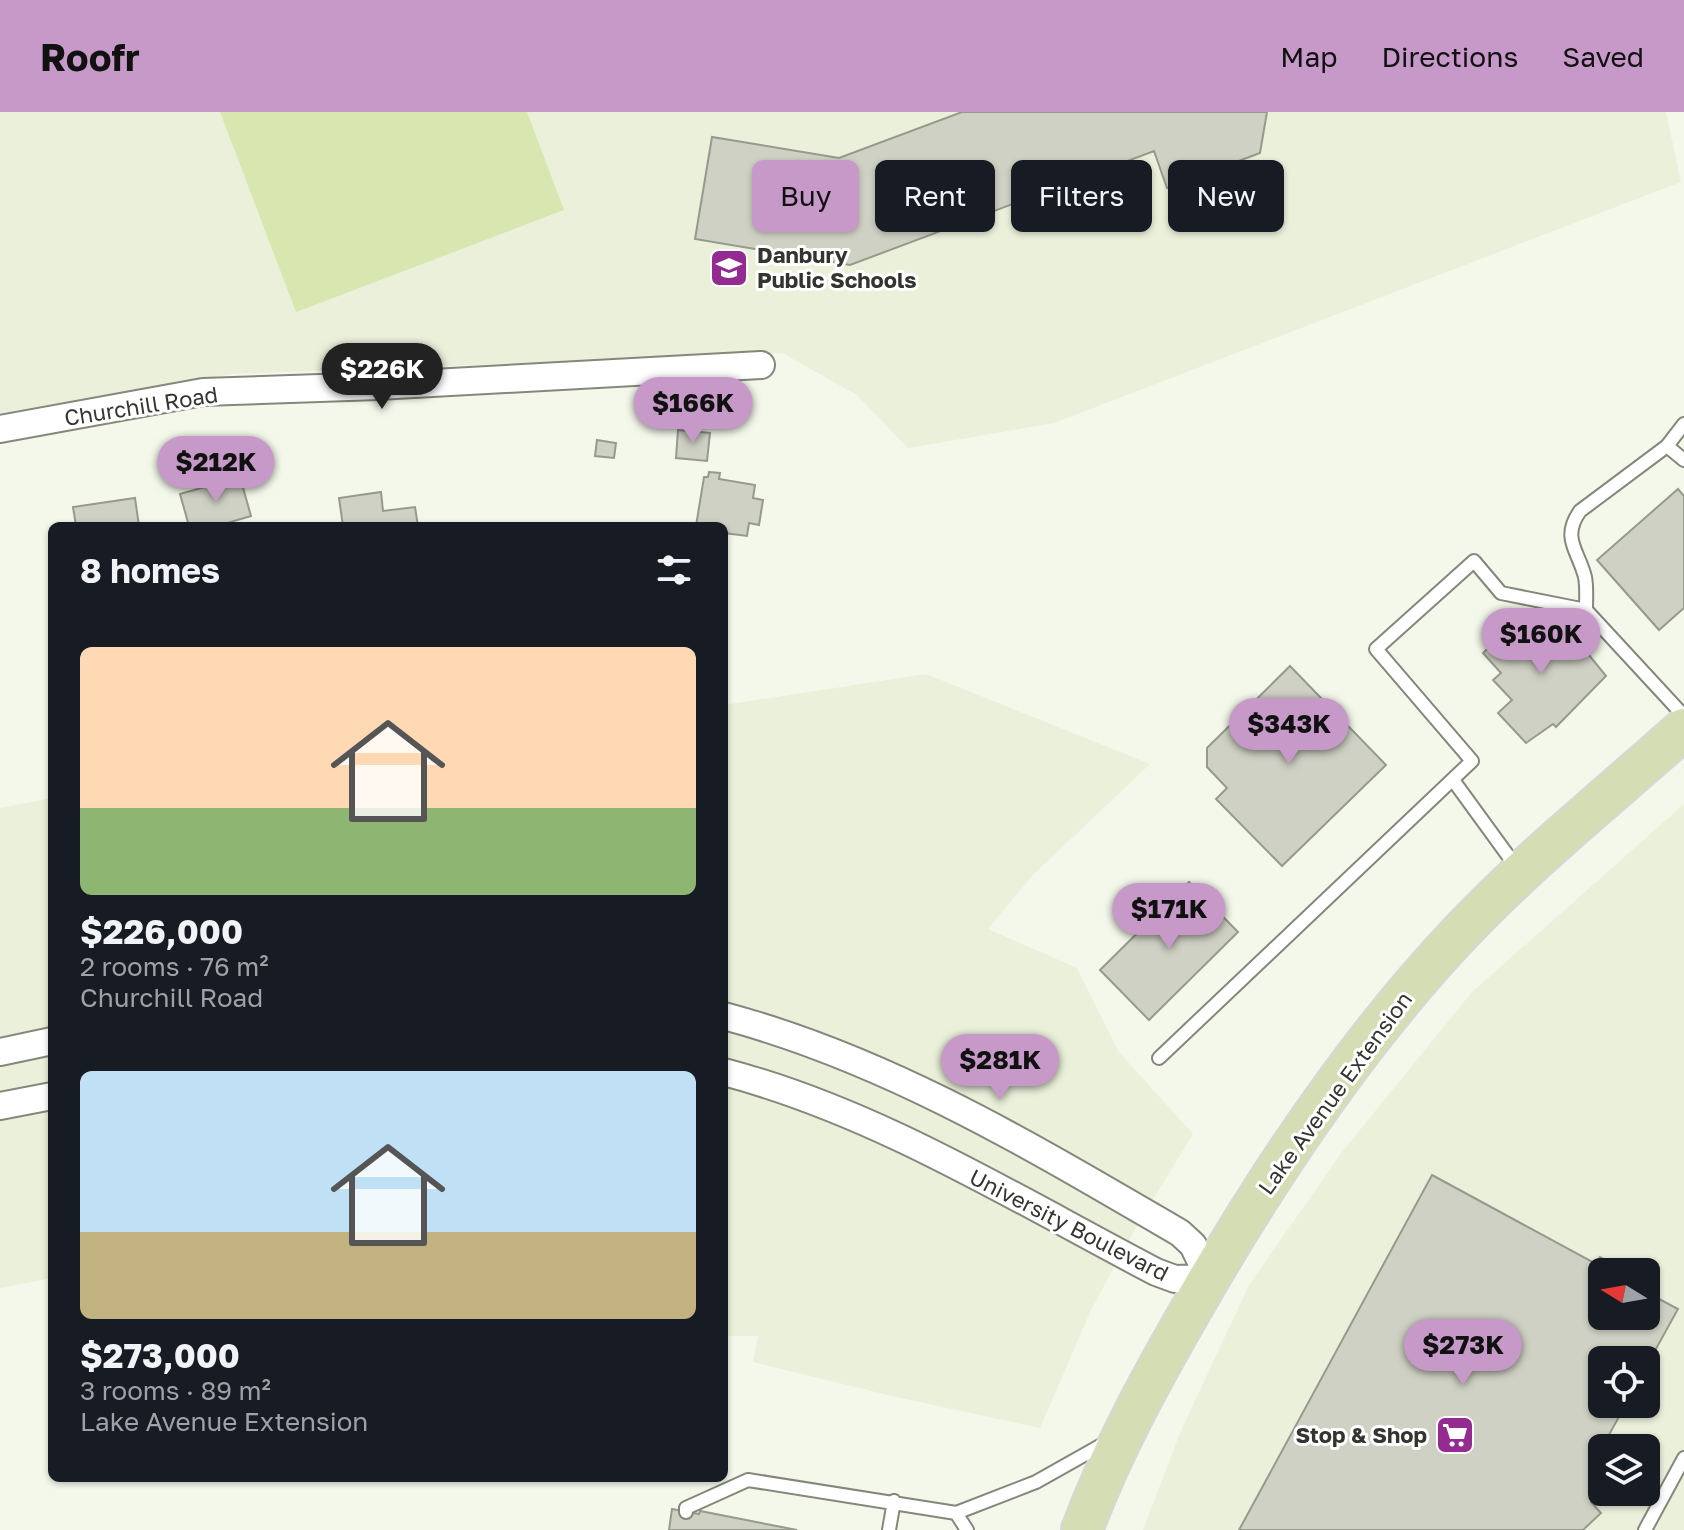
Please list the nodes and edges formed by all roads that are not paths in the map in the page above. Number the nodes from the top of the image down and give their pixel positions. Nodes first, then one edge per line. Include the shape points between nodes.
1 (761, 365) dead end
2 (1684, 424) edge
3 (0, 429) edge
4 (1667, 446) junction
5 (1684, 460) edge
6 (1586, 610) junction
7 (1684, 716) edge
8 (1684, 729) edge
9 (1453, 780) junction
10 (1521, 873) junction
11 (728, 1017) edge
12 (48, 1042) edge
13 (0, 1052) edge
14 (1159, 1058) dead end
15 (728, 1073) edge
16 (48, 1097) edge
17 (0, 1106) edge
18 (1209, 1278) junction
19 (1123, 1432) junction
20 (1684, 1458) edge
21 (894, 1501) junction
22 (686, 1512) dead end
23 (956, 1513) junction
24 (889, 1530) edge
25 (967, 1530) edge
26 (1082, 1530) edge
27 (1645, 1530) edge

1 - 3 street, Churchill Road via 203,392
2 - 4 lane
4 - 5 lane
4 - 6 lane via 1580,511 1572,523
6 - 7 lane
6 - 9 lane via 1501,593 1474,561 1376,649 1472,761
8 - 10 main road, Lake Avenue Extension
9 - 10 lane
9 - 14 lane
10 - 18 main road, Lake Avenue Extension via 1433,964 1350,1065
11 - 18 street, University Boulevard via 844,1055 984,1121 1180,1233 1193,1245
12 - 13 street
15 - 18 street, University Boulevard via 892,1134 1156,1272 1175,1279
16 - 17 street
18 - 19 main road, Lake Avenue Extension
19 - 23 lane via 1036,1482
19 - 26 main road, Lake Avenue Extension
20 - 27 lane
21 - 22 lane via 748,1480
21 - 23 lane
21 - 24 lane
23 - 25 lane

